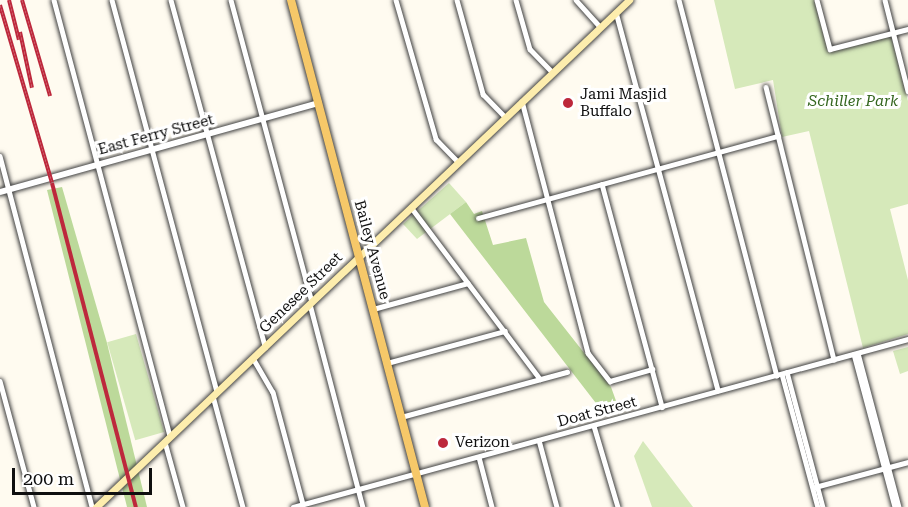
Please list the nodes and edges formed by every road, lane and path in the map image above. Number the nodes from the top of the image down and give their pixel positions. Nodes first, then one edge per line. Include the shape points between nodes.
1 (54, 0) edge
2 (112, 0) edge
3 (171, 0) edge
4 (231, 0) edge
5 (291, 0) edge
6 (396, 0) edge
7 (457, 0) edge
8 (516, 0) edge
9 (576, 0) edge
10 (629, 0) edge
11 (679, 0) edge
12 (817, 0) edge
13 (885, 0) edge
14 (616, 12) junction
15 (600, 27) junction
16 (908, 29) edge
17 (894, 32) junction
18 (552, 72) junction
19 (766, 87) dead end
20 (908, 91) edge
21 (522, 101) junction
22 (319, 103) junction
23 (505, 117) junction
24 (262, 118) junction
25 (207, 134) junction
26 (778, 136) junction
27 (152, 149) junction
28 (718, 152) junction
29 (0, 156) edge
30 (458, 162) junction
31 (97, 164) junction
32 (656, 170) junction
33 (602, 184) junction
34 (9, 189) junction
35 (0, 192) edge
36 (546, 199) junction
37 (411, 207) junction
38 (478, 218) dead end
39 (359, 256) junction
40 (468, 283) junction
41 (311, 303) junction
42 (373, 309) junction
43 (505, 331) junction
44 (908, 339) edge
45 (265, 347) junction
46 (856, 354) junction
47 (253, 358) junction
48 (834, 360) junction
49 (387, 363) junction
50 (652, 369) junction
51 (567, 372) dead end
52 (782, 374) junction
53 (540, 379) junction
54 (0, 381) edge
55 (718, 392) junction
56 (215, 394) junction
57 (662, 407) junction
58 (401, 417) junction
59 (594, 426) junction
60 (167, 439) junction
61 (539, 440) junction
62 (479, 457) junction
63 (908, 462) edge
64 (887, 468) junction
65 (416, 473) junction
66 (815, 487) junction
67 (358, 489) junction
68 (302, 505) edge
69 (34, 507) edge
70 (94, 507) edge
71 (183, 507) edge
72 (243, 507) edge
73 (293, 507) edge
74 (363, 507) edge
75 (425, 507) edge
76 (492, 507) edge
77 (557, 507) edge
78 (618, 507) edge
79 (818, 507) edge
80 (823, 507) edge
81 (897, 507) edge

1 - 31 street
2 - 27 street
3 - 25 street
4 - 24 street
5 - 22 main road, Bailey Avenue
6 - 30 street via 436,139
7 - 23 street via 483,94
8 - 18 street via 531,49
9 - 15 street
10 - 14 main road, Genesee Street
11 - 28 street
12 - 17 street via 830,50
13 - 17 street
14 - 15 main road, Genesee Street
14 - 32 street
15 - 18 main road, Genesee Street
16 - 17 street
17 - 20 street
18 - 21 main road, Genesee Street
19 - 26 street
21 - 23 main road, Genesee Street
21 - 36 street
22 - 24 street, East Ferry Street
22 - 39 main road, Bailey Avenue
23 - 30 main road, Genesee Street
24 - 25 street, East Ferry Street
24 - 41 street
25 - 27 street, East Ferry Street
25 - 45 street
26 - 28 street
26 - 48 street
27 - 31 street, East Ferry Street
27 - 56 street
28 - 32 street
28 - 52 street
29 - 34 street
30 - 37 main road, Genesee Street
31 - 34 street, East Ferry Street
31 - 60 street
32 - 33 street
32 - 55 street
33 - 36 street
33 - 50 street
34 - 35 street, East Ferry Street
34 - 70 street
36 - 38 street
36 - 50 street via 588,353 610,381
37 - 39 main road, Genesee Street
37 - 40 street
39 - 41 main road, Genesee Street
39 - 42 main road, Bailey Avenue
40 - 42 street
40 - 43 street
41 - 45 main road, Genesee Street
41 - 67 street
42 - 49 main road, Bailey Avenue
43 - 49 street
43 - 53 street
44 - 46 street, Doat Street
45 - 47 main road, Genesee Street
46 - 48 street, Doat Street
46 - 64 street
47 - 56 main road, Genesee Street
47 - 68 street via 273,392
48 - 52 street, Doat Street
49 - 58 main road, Bailey Avenue
50 - 57 street
51 - 53 street
52 - 55 street, Doat Street
52 - 66 street
53 - 58 street
54 - 69 street
55 - 57 street, Doat Street
56 - 60 main road, Genesee Street
56 - 72 street
57 - 59 street, Doat Street
58 - 65 main road, Bailey Avenue
59 - 61 street, Doat Street
59 - 78 street
60 - 70 main road, Genesee Street
60 - 71 street
61 - 62 street, Doat Street
61 - 77 street
62 - 65 street, Doat Street
62 - 76 street
63 - 64 street
64 - 66 street
64 - 81 street
65 - 67 street, Doat Street
65 - 75 main road, Bailey Avenue
66 - 79 street
66 - 80 street
67 - 68 street, Doat Street
67 - 74 street
68 - 73 street, Doat Street

